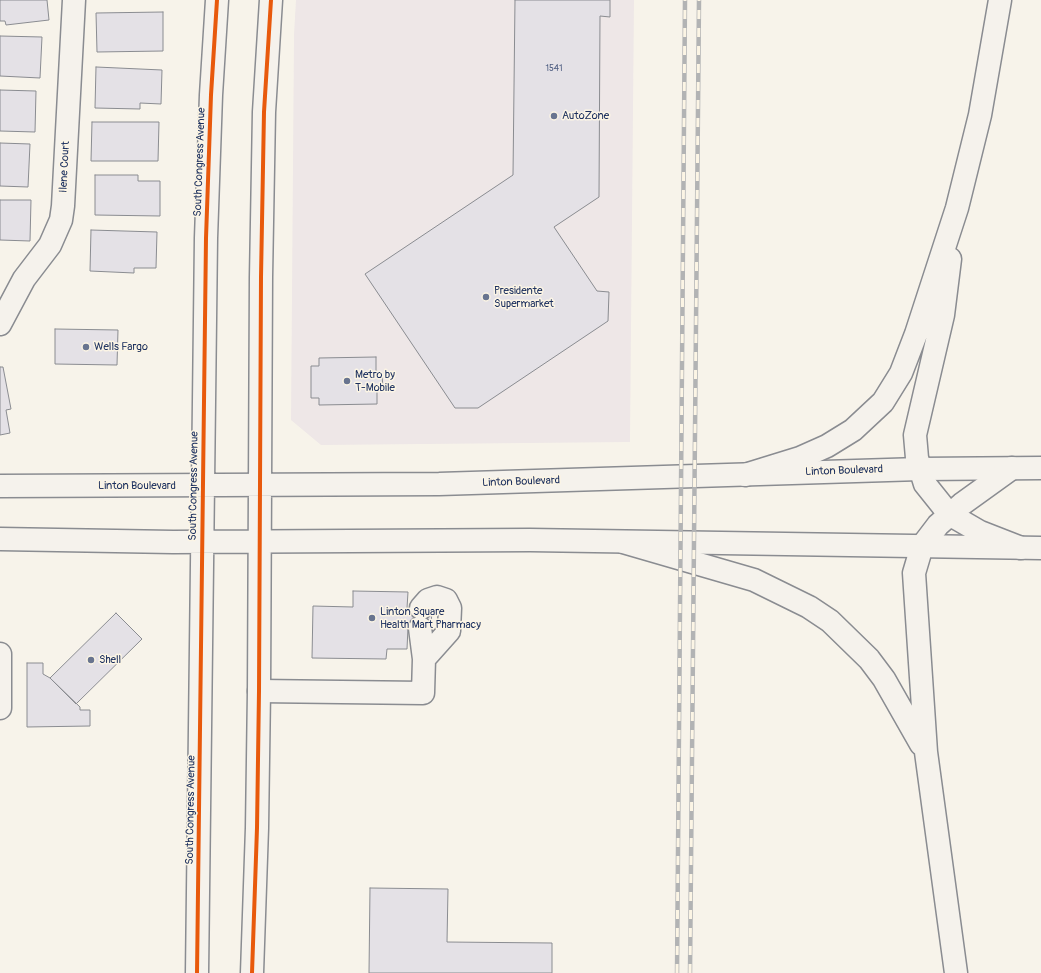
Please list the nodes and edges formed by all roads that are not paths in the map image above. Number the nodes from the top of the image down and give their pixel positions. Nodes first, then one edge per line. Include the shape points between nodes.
1 (74, 0) edge
2 (217, 0) edge
3 (271, 0) edge
4 (1000, 0) edge
5 (957, 208) junction
6 (2, 321) edge
7 (920, 468) junction
8 (1012, 468) junction
9 (1041, 468) edge
10 (745, 475) junction
11 (0, 486) edge
12 (203, 486) junction
13 (259, 486) junction
14 (950, 514) junction
15 (0, 539) edge
16 (202, 541) junction
17 (259, 541) junction
18 (623, 542) junction
19 (922, 546) junction
20 (1031, 548) edge
21 (0, 654) edge
22 (424, 659) junction
23 (259, 691) junction
24 (0, 708) edge
25 (926, 752) junction
26 (197, 973) edge
27 (252, 973) edge
28 (956, 973) edge

1 - 6 main road, Ilene Court via 61,220 50,245 24,279
2 - 12 main road, South Congress Avenue via 206,238
3 - 13 main road via 264,112
4 - 5 main road via 980,115
5 - 7 main road via 943,315 915,435 916,458
5 - 10 main road via 909,354 892,390 883,402 853,430 826,446 800,458
7 - 8 main road, Linton Boulevard
7 - 10 main road, Linton Boulevard
7 - 14 main road via 929,490
8 - 9 main road, Linton Boulevard
8 - 14 main road
10 - 13 main road, Linton Boulevard via 492,483
11 - 12 main road, Linton Boulevard
12 - 13 main road, Linton Boulevard
12 - 16 main road, South Congress Avenue
13 - 17 main road
14 - 19 main road
14 - 20 main road via 980,532
15 - 16 main road
16 - 17 main road
16 - 26 main road, South Congress Avenue
17 - 18 main road
17 - 23 main road
18 - 19 main road
18 - 25 main road via 754,580 791,597 830,621 850,639 884,679
19 - 20 main road
19 - 25 main road via 915,566 913,583
21 - 24 main road
22 - 22 main road via 449,631 450,608 446,600 437,597 428,600 421,618
22 - 23 main road via 423,692
23 - 27 main road
25 - 28 main road

